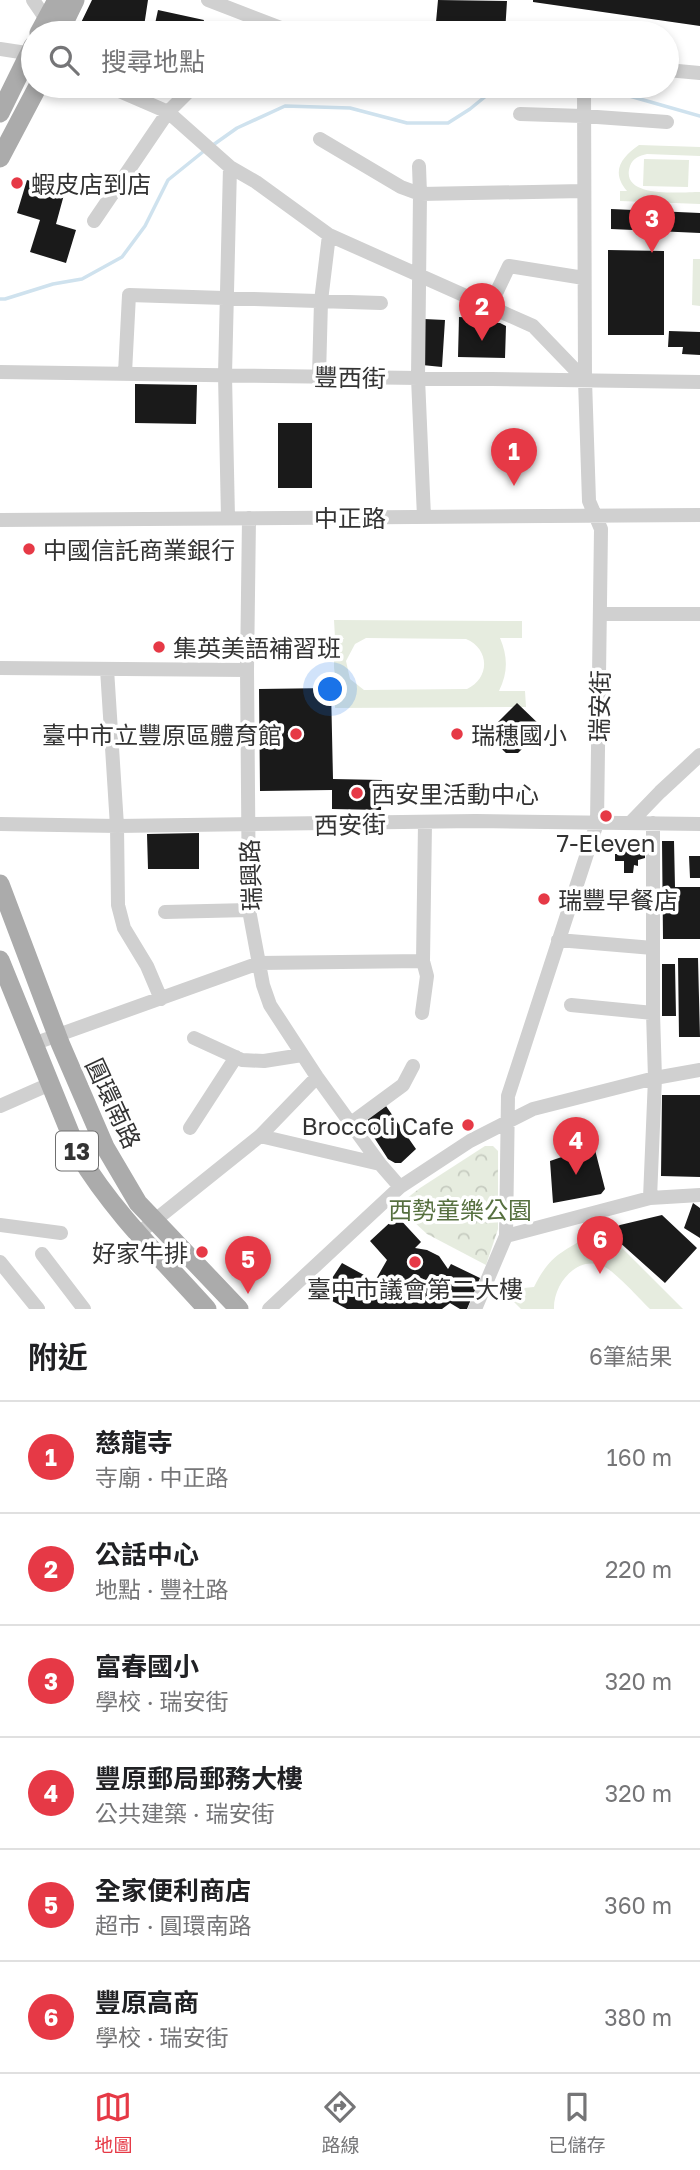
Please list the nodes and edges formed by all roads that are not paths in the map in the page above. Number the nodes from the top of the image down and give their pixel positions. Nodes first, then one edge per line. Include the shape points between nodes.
1 (33, 0) edge
2 (57, 0) edge
3 (75, 0) edge
4 (208, 0) edge
5 (46, 21) edge
6 (52, 21) edge
7 (57, 21) edge
8 (263, 21) edge
9 (3, 46) edge
10 (21, 49) edge
11 (21, 67) edge
12 (679, 72) edge
13 (700, 73) edge
14 (6, 88) edge
15 (32, 98) edge
16 (137, 98) edge
17 (182, 98) edge
18 (584, 98) edge
19 (168, 111) junction
20 (0, 113) edge
21 (520, 114) dead end
22 (583, 116) junction
23 (667, 122) dead end
24 (320, 139) dead end
25 (0, 158) edge
26 (419, 166) dead end
27 (230, 167) junction
28 (583, 191) junction
29 (420, 194) junction
30 (94, 221) dead end
31 (329, 235) junction
32 (420, 275) junction
33 (584, 278) junction
34 (228, 297) junction
35 (321, 301) junction
36 (381, 303) dead end
37 (490, 306) junction
38 (0, 372) edge
39 (125, 373) junction
40 (225, 375) junction
41 (319, 376) junction
42 (418, 378) junction
43 (585, 380) junction
44 (700, 382) edge
45 (700, 514) edge
46 (595, 515) junction
47 (425, 517) junction
48 (228, 518) junction
49 (249, 518) junction
50 (0, 520) edge
51 (601, 614) junction
52 (700, 614) edge
53 (0, 668) edge
54 (107, 669) junction
55 (247, 670) junction
56 (700, 755) edge
57 (631, 822) junction
58 (425, 823) junction
59 (597, 823) junction
60 (653, 823) junction
61 (0, 824) edge
62 (700, 824) edge
63 (248, 825) junction
64 (117, 826) junction
65 (0, 884) edge
66 (248, 909) junction
67 (165, 912) dead end
68 (558, 940) junction
69 (653, 948) junction
70 (0, 960) edge
71 (423, 961) junction
72 (259, 963) junction
73 (160, 999) junction
74 (570, 1005) dead end
75 (422, 1013) dead end
76 (653, 1013) junction
77 (57, 1036) junction
78 (194, 1038) dead end
79 (33, 1044) junction
80 (302, 1055) junction
81 (236, 1057) junction
82 (413, 1066) dead end
83 (700, 1070) edge
84 (317, 1077) junction
85 (655, 1078) junction
86 (50, 1084) junction
87 (0, 1106) edge
88 (508, 1122) junction
89 (351, 1124) junction
90 (190, 1128) dead end
91 (260, 1136) junction
92 (380, 1164) junction
93 (400, 1187) junction
94 (700, 1195) edge
95 (650, 1198) junction
96 (155, 1219) junction
97 (0, 1224) edge
98 (61, 1233) dead end
99 (139, 1233) junction
100 (506, 1236) junction
101 (43, 1254) dead end
102 (0, 1262) edge
103 (38, 1309) edge
104 (85, 1309) edge
105 (207, 1309) edge
106 (239, 1309) edge
107 (269, 1309) edge
108 (475, 1309) edge

1 - 5 street
2 - 6 main road
3 - 7 main road
4 - 8 street
9 - 10 street
11 - 14 main road
12 - 13 street
14 - 20 main road
15 - 25 main road
16 - 19 street
17 - 19 street
18 - 22 street, 瑞安街
19 - 27 street
19 - 30 street
21 - 22 street
22 - 23 street
22 - 28 street, 瑞安街
24 - 29 street
26 - 29 street
27 - 31 street
27 - 34 street
28 - 29 street
28 - 33 street, 瑞安街
29 - 32 street
31 - 32 street
31 - 35 street
32 - 37 street
32 - 42 street
33 - 37 street via 509,266
33 - 43 street, 瑞安街
34 - 35 street
34 - 39 street via 129,295
34 - 40 street
35 - 36 street
35 - 41 street
37 - 43 street via 533,326
38 - 39 street, 豐西街
39 - 40 street, 豐西街
40 - 41 street, 豐西街
40 - 48 street
41 - 42 street, 豐西街
42 - 43 street, 豐西街
42 - 47 street
43 - 44 street, 豐西街
43 - 46 street, 瑞安街 via 589,501
45 - 46 street, 中正路
46 - 47 street, 中正路
46 - 51 street, 瑞安街 via 601,529
47 - 49 street, 中正路
48 - 49 street, 中正路
48 - 50 street, 中正路
49 - 55 street, 瑞興路
51 - 52 street
51 - 59 street, 瑞安街
53 - 54 street
54 - 55 street
54 - 64 street
55 - 63 street, 瑞興路
56 - 57 street
57 - 59 street, 西安街
57 - 60 street, 西安街
58 - 59 street, 西安街
58 - 63 street, 西安街
58 - 71 street
59 - 68 street, 瑞安街
60 - 62 street, 西安街
60 - 69 street
61 - 64 street, 西安街
63 - 64 street, 西安街
63 - 66 street, 瑞興路
64 - 73 street via 118,905 124,928
65 - 77 main road, 圓環南路 / 13
66 - 67 street
66 - 72 street, 瑞興路
68 - 69 street
68 - 88 street, 瑞安街 via 508,1096
69 - 76 street
70 - 79 main road, 圓環南路 / 13
71 - 72 street
71 - 75 street via 427,976
72 - 73 street
72 - 80 street, 瑞興路 via 270,1005
73 - 77 street
74 - 76 street
76 - 85 street
77 - 79 street
77 - 96 main road, 圓環南路 / 13 via 105,1147 138,1203
78 - 81 street
79 - 86 main road, 圓環南路 / 13
80 - 81 street via 264,1061
80 - 84 street, 瑞興路
81 - 90 street
82 - 89 street via 403,1085
83 - 85 street
84 - 89 street, 瑞興路
84 - 91 street
85 - 88 street via 533,1109
85 - 95 street
86 - 87 street
86 - 99 main road, 圓環南路 / 13 via 79,1155
88 - 93 street
88 - 100 street, 瑞安街
89 - 92 street, 瑞興路
91 - 92 street
91 - 96 street
92 - 93 street, 瑞興路
93 - 107 street
94 - 95 street
95 - 100 street
96 - 99 street
96 - 106 main road, 圓環南路 / 13
97 - 98 street
99 - 105 main road, 圓環南路 / 13
100 - 108 street, 瑞安街
101 - 104 street
102 - 103 street

